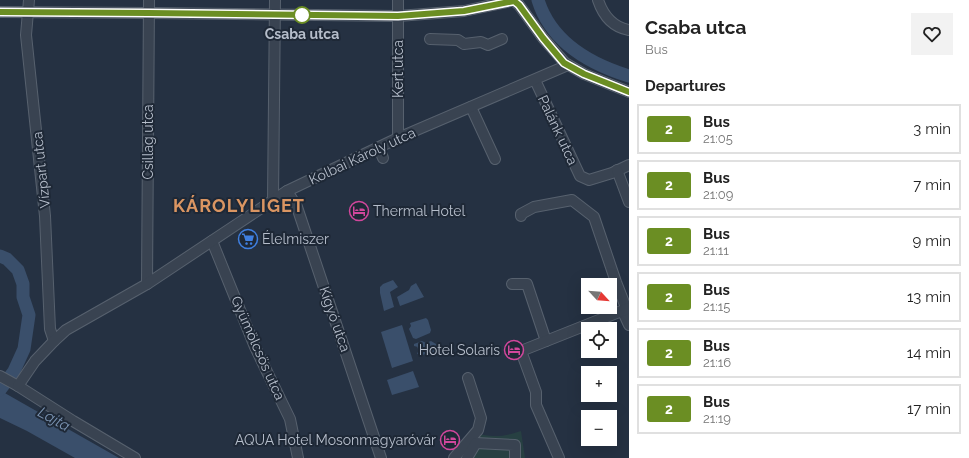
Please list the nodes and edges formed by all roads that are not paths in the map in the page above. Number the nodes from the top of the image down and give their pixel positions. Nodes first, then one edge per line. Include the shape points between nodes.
1 (29, 0) edge
2 (150, 0) edge
3 (275, 0) edge
4 (398, 0) edge
5 (514, 0) edge
6 (598, 0) edge
7 (0, 12) edge
8 (28, 12) junction
9 (149, 13) junction
10 (275, 15) junction
11 (398, 16) junction
12 (629, 30) edge
13 (430, 39) dead end
14 (502, 39) dead end
15 (568, 65) junction
16 (535, 80) junction
17 (629, 92) edge
18 (471, 107) junction
19 (398, 138) junction
20 (379, 148) junction
21 (383, 158) dead end
22 (495, 159) dead end
23 (629, 165) edge
24 (614, 171) junction
25 (286, 191) junction
26 (273, 200) junction
27 (629, 202) edge
28 (522, 216) dead end
29 (212, 241) junction
30 (147, 284) junction
31 (512, 284) dead end
32 (626, 310) edge
33 (629, 325) edge
34 (54, 341) junction
35 (546, 341) junction
36 (1, 376) edge
37 (468, 378) dead end
38 (16, 385) junction
39 (380, 453) edge
40 (135, 458) edge
41 (298, 458) edge
42 (390, 458) edge
43 (454, 458) edge
44 (467, 458) edge
45 (515, 458) edge
46 (559, 458) edge

1 - 8 street, Vízpart utca
2 - 9 street, Csillag utca
3 - 10 street
4 - 11 street, Kert utca
5 - 11 street via 464,11
5 - 15 street
6 - 12 street via 602,12 612,23
7 - 8 street
8 - 9 street
8 - 34 street, Vízpart utca via 26,35 45,216 50,329
9 - 10 street
9 - 30 street, Csillag utca
10 - 11 street
10 - 26 street
11 - 19 street, Kert utca
13 - 14 street via 458,40 464,44 488,44
15 - 16 street, Kolbai Károly utca
15 - 17 street
16 - 18 street, Kolbai Károly utca
16 - 24 street, Palánk utca via 580,176 589,180
18 - 19 street, Kolbai Károly utca
18 - 22 street
19 - 20 street, Kolbai Károly utca
20 - 21 street
20 - 25 street, Kolbai Károly utca
23 - 24 street, Palánk utca
24 - 27 street
25 - 26 street, Kolbai Károly utca
25 - 39 street, Kígyó utca via 301,206
26 - 29 street, Kolbai Károly utca
28 - 32 street via 521,214 534,207 572,200 594,217
29 - 30 street, Kolbai Károly utca
29 - 41 street, Gyümölcsös utca via 255,347 290,418
30 - 34 street, Kolbai Károly utca via 66,330
31 - 35 street via 527,284
32 - 33 street
32 - 35 street
34 - 38 street, Kolbai Károly utca
35 - 46 street via 521,350 536,392 536,405
36 - 38 street
37 - 43 street via 482,418 478,430
38 - 40 street
39 - 42 street, Kígyó utca
44 - 45 street via 476,443 515,445

